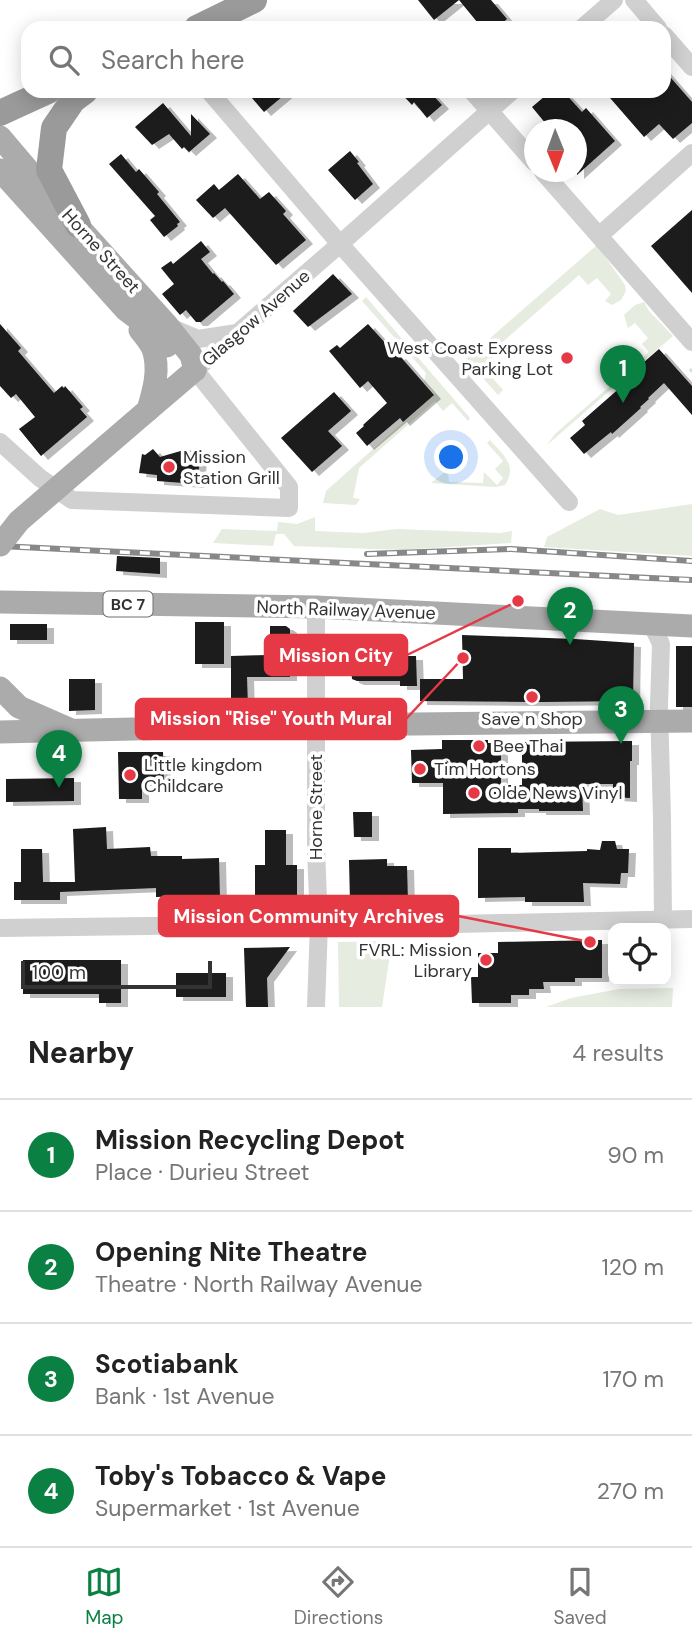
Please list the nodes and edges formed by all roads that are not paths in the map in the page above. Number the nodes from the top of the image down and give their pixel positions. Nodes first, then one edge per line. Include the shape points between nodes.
1 (254, 0) edge
2 (614, 0) edge
3 (634, 0) edge
4 (211, 21) edge
5 (590, 21) edge
6 (652, 21) edge
7 (671, 43) edge
8 (692, 67) edge
9 (33, 98) edge
10 (76, 98) edge
11 (214, 98) edge
12 (478, 98) edge
13 (504, 98) edge
14 (489, 111) junction
15 (0, 113) edge
16 (0, 137) edge
17 (524, 151) edge
18 (692, 153) edge
19 (0, 170) edge
20 (552, 182) edge
21 (78, 225) junction
22 (600, 236) junction
23 (340, 244) junction
24 (126, 310) junction
25 (167, 325) junction
26 (237, 333) junction
27 (692, 342) edge
28 (195, 370) junction
29 (148, 410) junction
30 (0, 442) edge
31 (569, 502) dead end
32 (0, 545) edge
33 (0, 602) edge
34 (316, 607) junction
35 (652, 625) junction
36 (692, 626) edge
37 (0, 688) edge
38 (692, 721) edge
39 (660, 722) junction
40 (316, 725) junction
41 (72, 730) junction
42 (0, 732) edge
43 (692, 919) edge
44 (663, 920) junction
45 (319, 924) junction
46 (0, 928) edge
47 (316, 1007) edge

1 - 4 highway
2 - 5 street
3 - 6 street
7 - 8 street
9 - 15 highway
10 - 21 highway via 54,128 49,170
11 - 23 street
12 - 14 street
13 - 14 street, Glasgow Avenue
14 - 17 street
14 - 23 street, Glasgow Avenue
16 - 21 main road, Horne Street
18 - 22 street
19 - 24 main road, Horne Street
20 - 22 street
21 - 25 main road, Horne Street
22 - 27 street
23 - 26 street, Glasgow Avenue
23 - 31 street
24 - 28 main road, Horne Street via 156,333 181,363
24 - 29 main road via 152,347 155,384
25 - 26 street via 198,339
25 - 28 main road, Horne Street via 191,355
26 - 28 street, Glasgow Avenue
28 - 29 main road, Glasgow Avenue
28 - 30 street, Horne Street via 289,487 289,508 72,500
29 - 32 main road, Glasgow Avenue, bridge via 19,521
33 - 34 main road, North Railway Avenue / BC 7
34 - 35 main road, North Railway Avenue / BC 7
34 - 40 street, Horne Street
35 - 36 main road, North Railway Avenue / BC 7
35 - 39 street via 661,644
37 - 41 main road via 19,707
38 - 39 main road
39 - 40 main road
39 - 44 street
40 - 41 main road
40 - 45 street, Horne Street
41 - 42 main road
43 - 44 street
44 - 45 street
45 - 46 street
45 - 47 street, Horne Street

